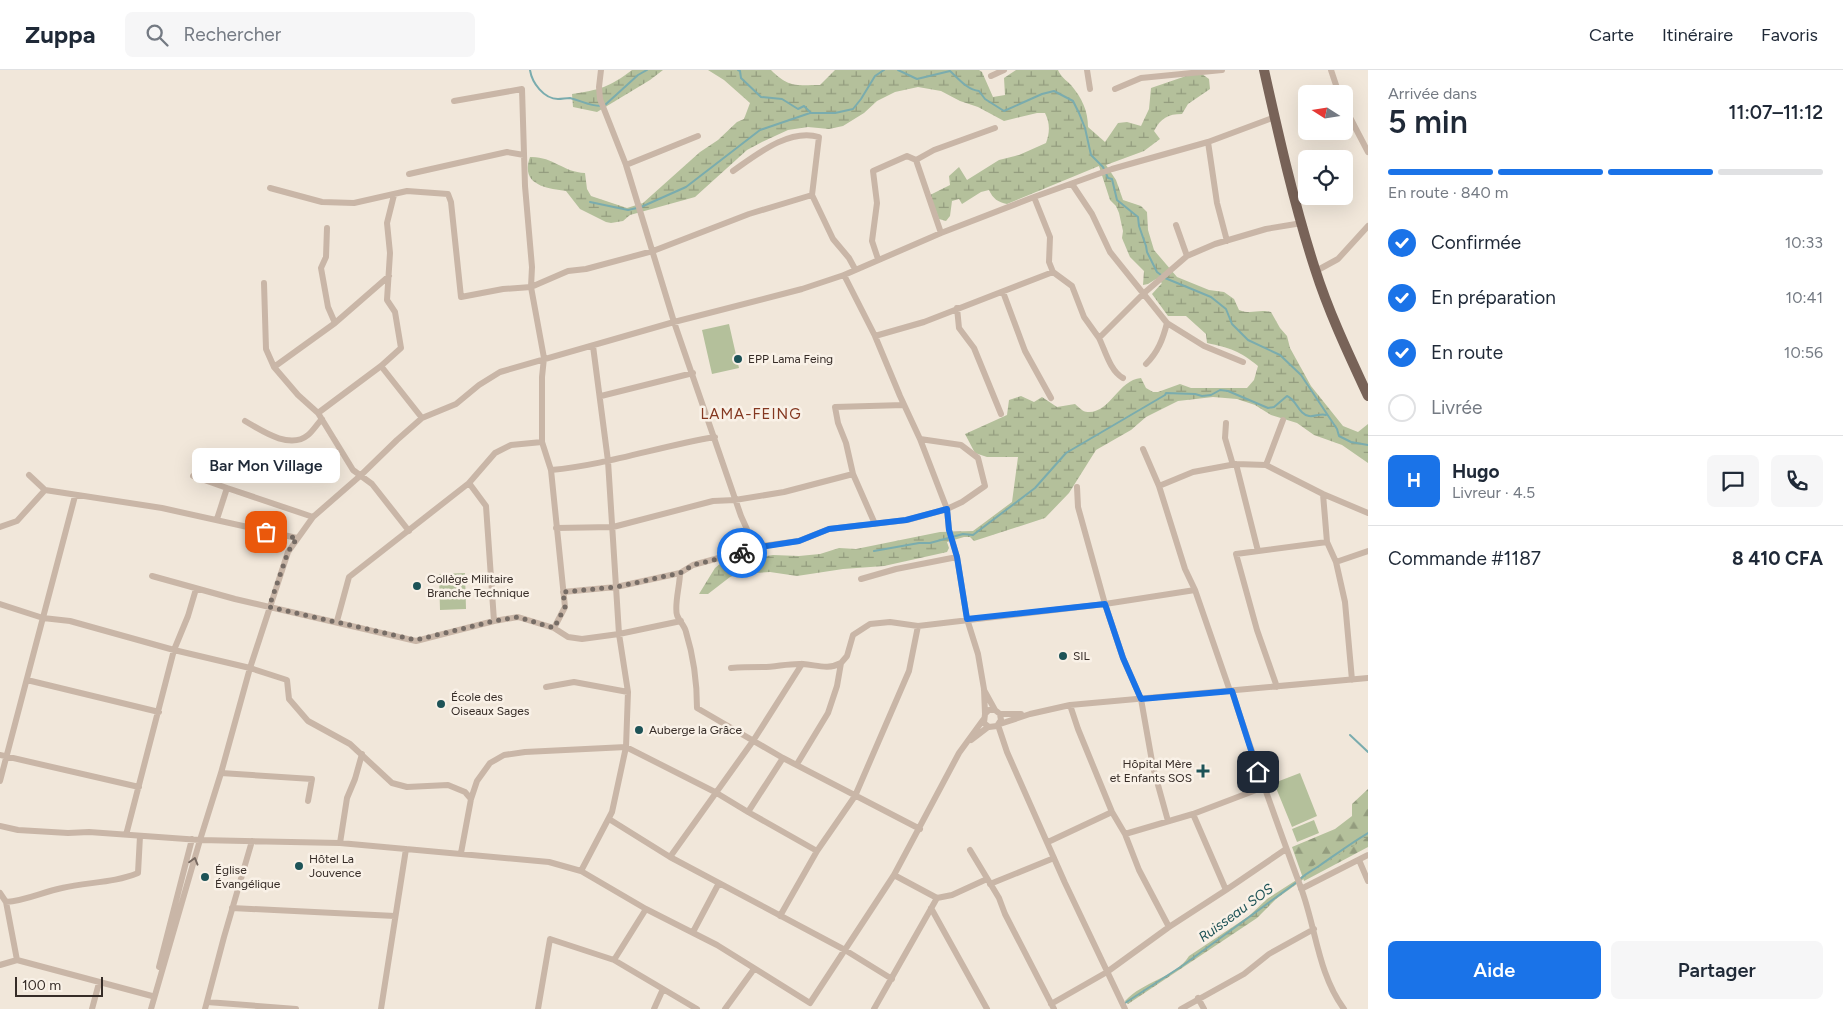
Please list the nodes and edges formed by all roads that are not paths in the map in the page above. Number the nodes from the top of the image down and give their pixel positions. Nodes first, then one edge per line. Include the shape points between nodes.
1 (601, 70) edge
2 (1004, 70) edge
3 (1087, 70) edge
4 (1222, 70) edge
5 (1264, 70) edge
6 (1331, 70) edge
7 (990, 76) dead end
8 (1336, 85) edge
9 (1116, 88) dead end
10 (1090, 89) dead end
11 (454, 102) dead end
12 (1275, 117) junction
13 (1353, 123) edge
14 (995, 128) dead end
15 (698, 136) dead end
16 (1208, 142) junction
17 (1368, 152) edge
18 (524, 154) junction
19 (916, 160) junction
20 (626, 165) junction
21 (733, 171) dead end
22 (409, 174) dead end
23 (1072, 184) junction
24 (270, 188) dead end
25 (394, 194) junction
26 (812, 195) junction
27 (1034, 197) junction
28 (1302, 223) junction
29 (1176, 225) dead end
30 (1368, 226) edge
31 (327, 228) dead end
32 (941, 233) junction
33 (1227, 241) junction
34 (653, 251) junction
35 (1186, 256) junction
36 (878, 259) junction
37 (855, 269) junction
38 (1316, 271) junction
39 (1053, 272) junction
40 (844, 275) junction
41 (389, 276) junction
42 (264, 283) dead end
43 (531, 287) junction
44 (1003, 292) junction
45 (1142, 294) junction
46 (957, 308) junction
47 (674, 322) junction
48 (336, 323) junction
49 (1167, 323) junction
50 (875, 336) junction
51 (1099, 338) junction
52 (594, 346) junction
53 (544, 358) junction
54 (1243, 362) dead end
55 (1146, 364) dead end
56 (381, 366) junction
57 (274, 367) junction
58 (693, 373) junction
59 (1123, 378) dead end
60 (601, 396) junction
61 (1368, 396) edge
62 (1051, 398) dead end
63 (904, 405) junction
64 (1001, 414) dead end
65 (320, 416) junction
66 (422, 418) junction
67 (1283, 420) dead end
68 (245, 421) dead end
69 (1226, 423) dead end
70 (714, 437) junction
71 (920, 439) junction
72 (542, 442) junction
73 (1143, 449) dead end
74 (608, 461) junction
75 (1234, 464) junction
76 (1266, 465) junction
77 (551, 470) junction
78 (853, 474) junction
79 (29, 475) dead end
80 (193, 476) dead end
81 (360, 476) junction
82 (468, 482) junction
83 (1159, 486) junction
84 (1077, 487) dead end
85 (227, 488) junction
86 (45, 490) junction
87 (1323, 494) junction
88 (76, 496) junction
89 (735, 500) junction
90 (947, 509) junction
91 (1368, 513) edge
92 (313, 517) junction
93 (217, 519) junction
94 (875, 524) junction
95 (0, 527) edge
96 (612, 527) junction
97 (556, 528) junction
98 (409, 531) junction
99 (297, 538) junction
100 (1327, 542) junction
101 (754, 548) junction
102 (1258, 551) junction
103 (1368, 551) edge
104 (957, 557) junction
105 (1336, 562) junction
106 (680, 573) junction
107 (152, 576) dead end
108 (861, 579) dead end
109 (616, 587) junction
110 (196, 589) junction
111 (1195, 590) junction
112 (563, 592) junction
113 (0, 604) edge
114 (1105, 604) junction
115 (269, 607) junction
116 (43, 618) junction
117 (967, 619) junction
118 (337, 621) junction
119 (494, 621) junction
120 (681, 621) junction
121 (918, 626) junction
122 (554, 628) junction
123 (620, 634) junction
124 (174, 650) junction
125 (841, 663) junction
126 (802, 664) junction
127 (250, 668) junction
128 (731, 668) dead end
129 (1368, 678) edge
130 (27, 680) junction
131 (1352, 680) junction
132 (546, 687) dead end
133 (1277, 687) junction
134 (984, 689) junction
135 (1231, 691) junction
136 (628, 692) junction
137 (1141, 699) junction
138 (1070, 705) junction
139 (160, 712) junction
140 (998, 712) junction
141 (1030, 714) junction
142 (984, 717) junction
143 (995, 726) junction
144 (753, 741) junction
145 (964, 745) junction
146 (626, 747) junction
147 (362, 754) junction
148 (3, 756) edge
149 (783, 758) junction
150 (797, 764) junction
151 (221, 773) junction
152 (0, 780) edge
153 (138, 787) junction
154 (1264, 787) junction
155 (715, 792) junction
156 (855, 796) junction
157 (471, 799) junction
158 (308, 801) dead end
159 (748, 812) junction
160 (1112, 812) junction
161 (1193, 814) junction
162 (609, 819) junction
163 (1168, 821) junction
164 (0, 826) edge
165 (920, 829) junction
166 (1124, 834) junction
167 (126, 835) junction
168 (140, 836) junction
169 (192, 839) junction
170 (200, 840) junction
171 (252, 841) junction
172 (1048, 842) junction
173 (340, 843) junction
174 (406, 849) junction
175 (1286, 849) junction
176 (970, 850) dead end
177 (817, 851) junction
178 (461, 853) junction
179 (1368, 855) edge
180 (670, 857) junction
181 (1054, 858) junction
182 (1359, 860) junction
183 (580, 871) junction
184 (894, 875) junction
185 (1368, 881) edge
186 (989, 882) junction
187 (719, 883) junction
188 (1299, 883) junction
189 (1226, 890) junction
190 (2, 897) edge
191 (937, 898) junction
192 (232, 908) junction
193 (932, 908) junction
194 (646, 909) junction
195 (395, 916) junction
196 (780, 916) junction
197 (1169, 927) junction
198 (1314, 929) junction
199 (693, 932) junction
200 (844, 950) junction
201 (17, 960) junction
202 (614, 960) junction
203 (0, 965) edge
204 (754, 969) junction
205 (1107, 972) junction
206 (892, 979) junction
207 (100, 982) junction
208 (663, 990) junction
209 (152, 996) junction
210 (1198, 998) junction
211 (206, 1006) edge
212 (808, 1006) edge
213 (1052, 1006) edge
214 (92, 1009) edge
215 (148, 1009) edge
216 (151, 1009) edge
217 (296, 1009) edge
218 (381, 1009) edge
219 (538, 1009) edge
220 (654, 1009) edge
221 (697, 1009) edge
222 (725, 1009) edge
223 (874, 1009) edge
224 (987, 1009) edge
225 (1125, 1009) edge
226 (1181, 1009) edge
227 (1204, 1009) edge
228 (1344, 1009) edge

1 - 20 street via 600,99
2 - 7 street
3 - 10 street
4 - 9 street via 1141,78
5 - 12 main road
6 - 8 street
11 - 18 street via 522,89
12 - 16 street
12 - 28 main road
13 - 17 street
14 - 19 street
15 - 20 street
16 - 23 street via 1112,169
16 - 33 street via 1217,203
18 - 22 street via 507,152
18 - 43 street
19 - 32 street
19 - 36 street via 907,156 873,171 877,203 872,241
20 - 34 street
21 - 26 street via 777,142 789,138 819,137
23 - 27 street
23 - 45 street via 1092,214 1110,252
24 - 25 street via 330,203 354,203
25 - 41 street via 387,224
25 - 43 street via 408,191 448,194 461,297
26 - 34 street via 749,214
26 - 37 street via 833,239
27 - 32 street
27 - 39 street via 1050,236 1049,262
28 - 33 street via 1266,229
28 - 38 main road
29 - 35 street
30 - 38 street via 1338,259
31 - 48 street via 326,257 321,268 328,307
32 - 36 street
33 - 35 street
34 - 43 street via 568,271
34 - 47 street
35 - 45 street
36 - 37 street
37 - 40 street
38 - 61 main road
39 - 44 street
39 - 51 street via 1072,286 1084,317
40 - 47 street
40 - 50 street
41 - 48 street
41 - 56 street via 387,300 394,312 401,348
42 - 57 street via 266,349
43 - 53 street
44 - 46 street
44 - 62 street via 1025,351
45 - 49 street
45 - 51 street
46 - 50 street via 924,322
46 - 64 street via 959,328 974,348
47 - 52 street
47 - 58 street
48 - 57 street
49 - 54 street via 1204,346
49 - 55 street via 1155,354
50 - 63 street
51 - 59 street via 1110,362
52 - 53 street
52 - 60 street
53 - 66 street via 500,372 456,404
53 - 72 street
56 - 65 street
56 - 66 street
57 - 65 street
58 - 60 street
58 - 70 street
60 - 74 street
63 - 71 street
63 - 78 street via 835,407
65 - 68 street via 308,436 296,440 275,438
65 - 81 street
66 - 81 street
67 - 76 street
69 - 75 street via 1224,438
70 - 74 street
70 - 89 street
71 - 90 street
71 - 90 street via 961,445 978,458 984,486
72 - 77 street
72 - 82 street via 512,445 495,453
73 - 83 street
74 - 77 street
74 - 96 street
75 - 76 street
75 - 83 street via 1193,472
75 - 102 street
76 - 87 street
77 - 97 street
78 - 89 street via 784,492
78 - 94 street
79 - 86 street
80 - 85 street
81 - 92 street
81 - 98 street via 372,484
82 - 98 street
82 - 119 street via 486,506
83 - 111 street via 1185,569
84 - 114 street via 1078,507
85 - 92 street
85 - 93 street
86 - 88 street
86 - 95 street via 17,521
87 - 91 street
87 - 100 street
88 - 93 street
88 - 116 street
89 - 96 street via 713,502
89 - 101 street
90 - 94 street
90 - 104 street
92 - 99 street
93 - 99 street
94 - 101 street via 829,529 799,541
96 - 97 street
96 - 109 street
97 - 112 street
98 - 118 street via 349,577
99 - 115 street via 288,552
100 - 102 street
100 - 105 street
101 - 106 street via 693,565
102 - 133 street via 1236,554
103 - 105 street
104 - 108 street
104 - 117 street
105 - 131 street via 1345,602
106 - 109 street
106 - 120 street via 677,615
107 - 110 street
109 - 112 street
109 - 123 street
110 - 115 street
110 - 124 street
111 - 114 street
111 - 135 street
112 - 122 street via 565,607
113 - 116 street
114 - 117 street
114 - 137 street
115 - 118 street
115 - 127 street
116 - 124 street via 70,622
116 - 130 street
117 - 121 street
117 - 134 street
118 - 119 street via 416,640
119 - 122 street via 518,617
120 - 123 street
120 - 144 street via 686,630 697,681 697,708
121 - 125 street via 890,622 870,624 853,634 847,656
121 - 156 street via 909,671
122 - 123 street via 568,637 582,639
123 - 136 street
124 - 127 street
124 - 139 street
125 - 126 street via 834,667
125 - 150 street via 838,686 828,713
126 - 128 street
126 - 144 street
127 - 147 street via 288,680 290,699 308,722
127 - 151 street
129 - 131 street
130 - 139 street
130 - 148 street
131 - 133 street
132 - 136 street via 574,682
133 - 135 street
134 - 140 street
134 - 142 street
135 - 137 street
135 - 154 street
136 - 146 street
137 - 138 street
137 - 163 street via 1153,766
138 - 141 street
138 - 160 street
139 - 153 street
140 - 141 street
140 - 142 street via 989,710
140 - 143 street via 1001,720
141 - 143 street
142 - 143 street
142 - 145 street
143 - 145 street
143 - 172 street
144 - 149 street
144 - 155 street
145 - 165 street
146 - 155 street
146 - 157 street via 504,755 490,763 477,781
146 - 162 street
147 - 157 street via 392,783 407,787 448,785 465,792
147 - 173 street via 347,798
148 - 152 street
148 - 153 street
149 - 150 street
149 - 159 street
150 - 156 street
151 - 158 street via 312,779
151 - 170 street
153 - 167 street
154 - 161 street
154 - 175 street
155 - 159 street
155 - 180 street
156 - 165 street
156 - 177 street
157 - 178 street
159 - 177 street
160 - 166 street
160 - 172 street
161 - 163 street
161 - 189 street
162 - 180 street
162 - 183 street
163 - 166 street
164 - 167 street via 18,830
165 - 184 street
166 - 197 street
167 - 168 street
168 - 169 street
168 - 190 street via 138,872 127,877 61,888 20,901
169 - 170 street
169 - 209 street
170 - 171 street
216 -> 170 street
171 - 173 street
171 - 192 street
172 - 181 street
173 - 174 street
174 - 178 street
174 - 195 street
175 - 188 street
175 - 189 street
176 - 186 street
177 - 196 street
178 - 183 street via 549,862
179 - 182 street
180 - 187 street
181 - 186 street
181 - 205 street
182 - 185 street
182 - 188 street
183 - 194 street
184 - 191 street
184 - 200 street
186 - 191 street
186 - 213 street
187 - 196 street
187 - 199 street
188 - 198 street
189 - 197 street
190 - 201 street
191 - 193 street
192 - 195 street
192 - 211 street
193 - 206 street
193 - 224 street
194 - 199 street
194 - 202 street
195 - 218 street
196 - 200 street
197 - 205 street
198 - 210 street via 1268,954 1244,974
198 - 228 street via 1322,963
199 - 204 street
200 - 206 street
200 - 212 street
201 - 203 street
201 - 207 street
202 - 208 street
202 - 219 street via 550,939
204 - 212 street
204 - 222 street
205 - 213 street
205 - 225 street
206 - 223 street
207 - 209 street
207 - 214 street
208 - 220 street
208 - 221 street
209 - 215 street
210 - 226 street
210 - 227 street
211 - 217 street

